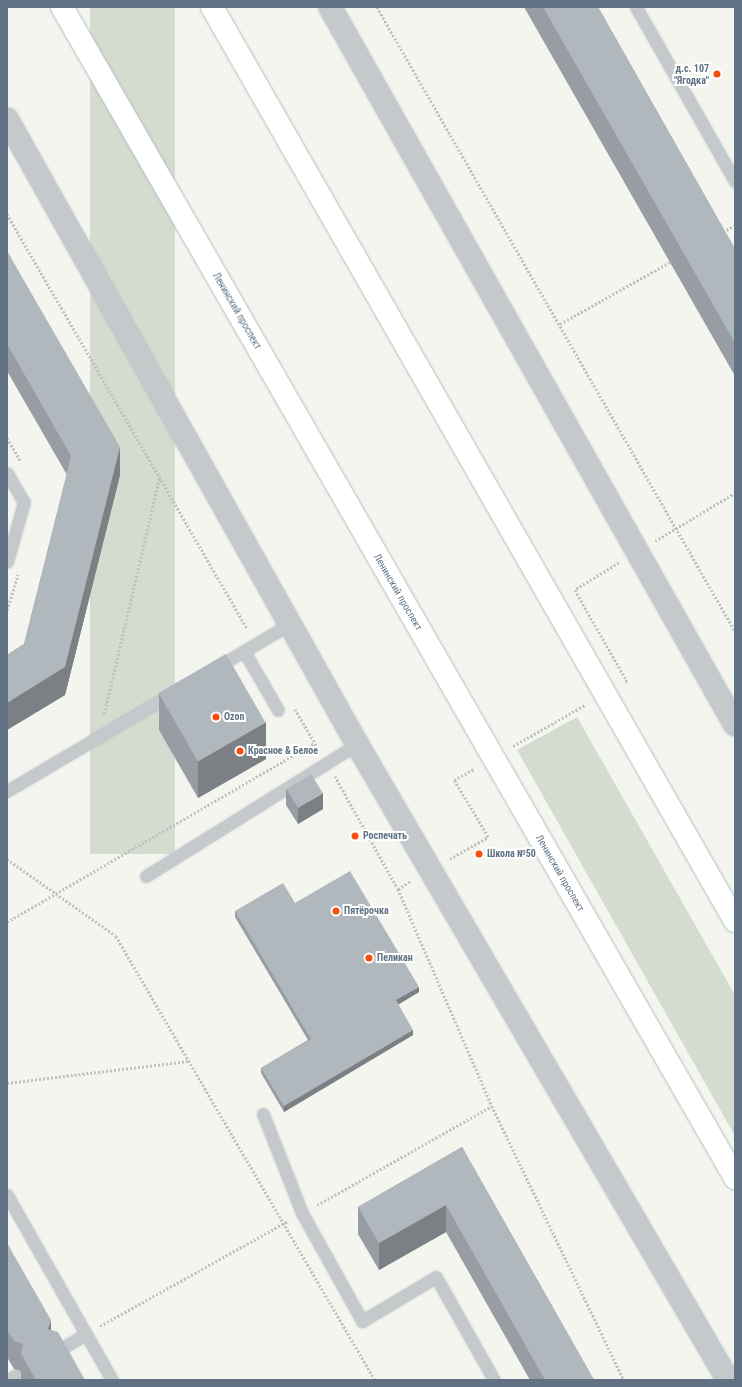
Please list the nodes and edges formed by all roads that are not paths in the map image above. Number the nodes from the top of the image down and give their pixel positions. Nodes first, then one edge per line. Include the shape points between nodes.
1 (62, 7) edge
2 (212, 7) edge
3 (330, 7) edge
4 (636, 7) edge
5 (7, 119) edge
6 (735, 181) edge
7 (7, 473) edge
8 (7, 562) edge
9 (290, 624) junction
10 (244, 651) junction
11 (205, 674) edge
12 (184, 686) edge
13 (278, 710) dead end
14 (735, 725) edge
15 (357, 744) junction
16 (7, 791) edge
17 (146, 876) dead end
18 (735, 921) edge
19 (263, 1114) dead end
20 (735, 1178) edge
21 (7, 1195) edge
22 (86, 1334) junction
23 (54, 1353) edge
24 (112, 1380) edge
25 (494, 1380) edge
26 (728, 1380) edge

1 - 20 main road, Ленинский проспект
2 - 18 main road
3 - 14 street
4 - 6 lane
5 - 9 street
7 - 8 lane via 24,502
9 - 10 lane
9 - 15 street
10 - 11 lane
10 - 13 lane
12 - 16 lane
15 - 17 lane
15 - 26 street
19 - 25 lane via 302,1213 362,1320 436,1277
21 - 22 lane
22 - 23 lane
22 - 24 lane

